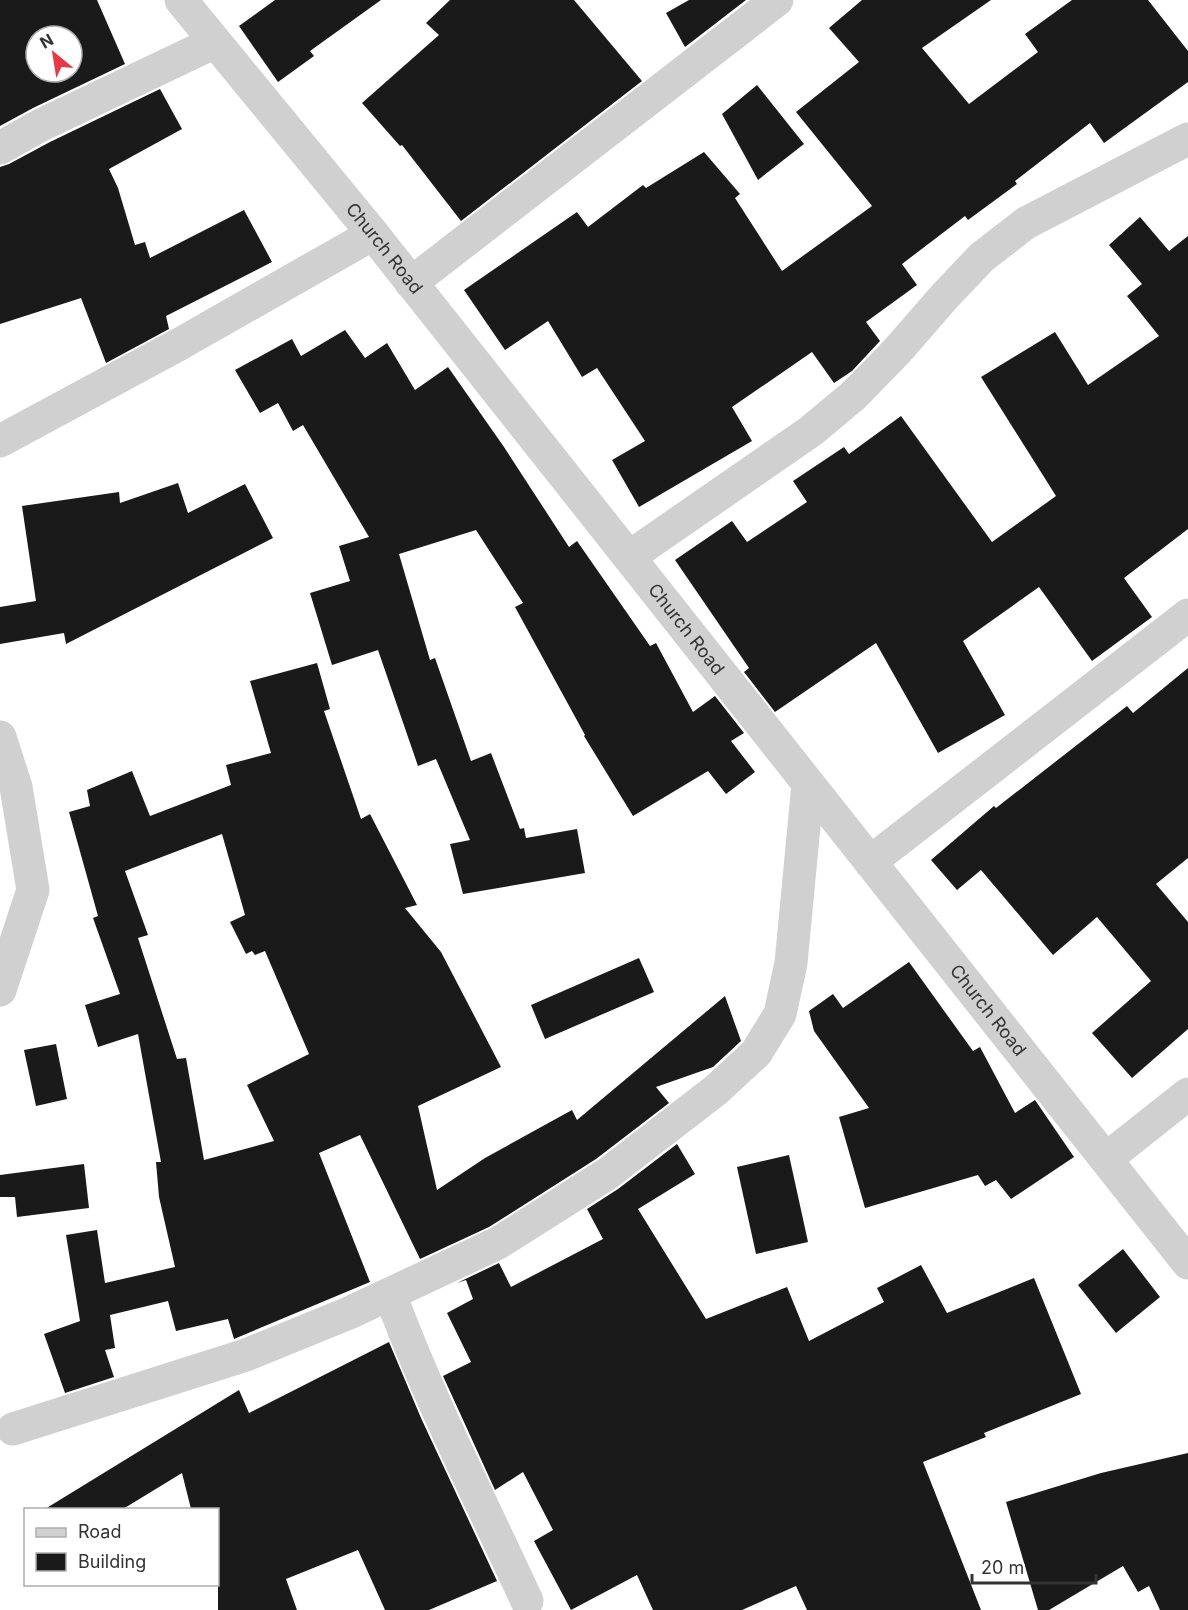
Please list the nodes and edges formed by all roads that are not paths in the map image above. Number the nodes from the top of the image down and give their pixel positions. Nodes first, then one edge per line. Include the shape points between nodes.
1 (181, 0) edge
2 (777, 0) edge
3 (215, 42) junction
4 (1188, 139) edge
5 (0, 148) edge
6 (373, 234) junction
7 (411, 283) junction
8 (0, 441) edge
9 (629, 557) junction
10 (1188, 615) edge
11 (0, 737) edge
12 (808, 784) junction
13 (870, 862) junction
14 (0, 990) edge
15 (1188, 1094) edge
16 (1106, 1159) junction
17 (1188, 1263) edge
18 (390, 1294) junction
19 (13, 1429) dead end
20 (527, 1601) dead end

1 - 3 street, Church Road
2 - 7 street
3 - 5 street
3 - 6 street, Church Road
4 - 9 street via 1026,223 982,257 854,395 811,431
6 - 7 street, Church Road
6 - 8 street
7 - 9 street, Church Road
9 - 12 street, Church Road
10 - 13 street
11 - 14 street via 16,787 33,890
12 - 13 street, Church Road
12 - 18 street via 791,963 780,1014 756,1053 716,1090 607,1174 498,1243
13 - 16 street, Church Road
15 - 16 street
16 - 17 street, Church Road
18 - 19 street via 246,1355
18 - 20 street via 433,1402

